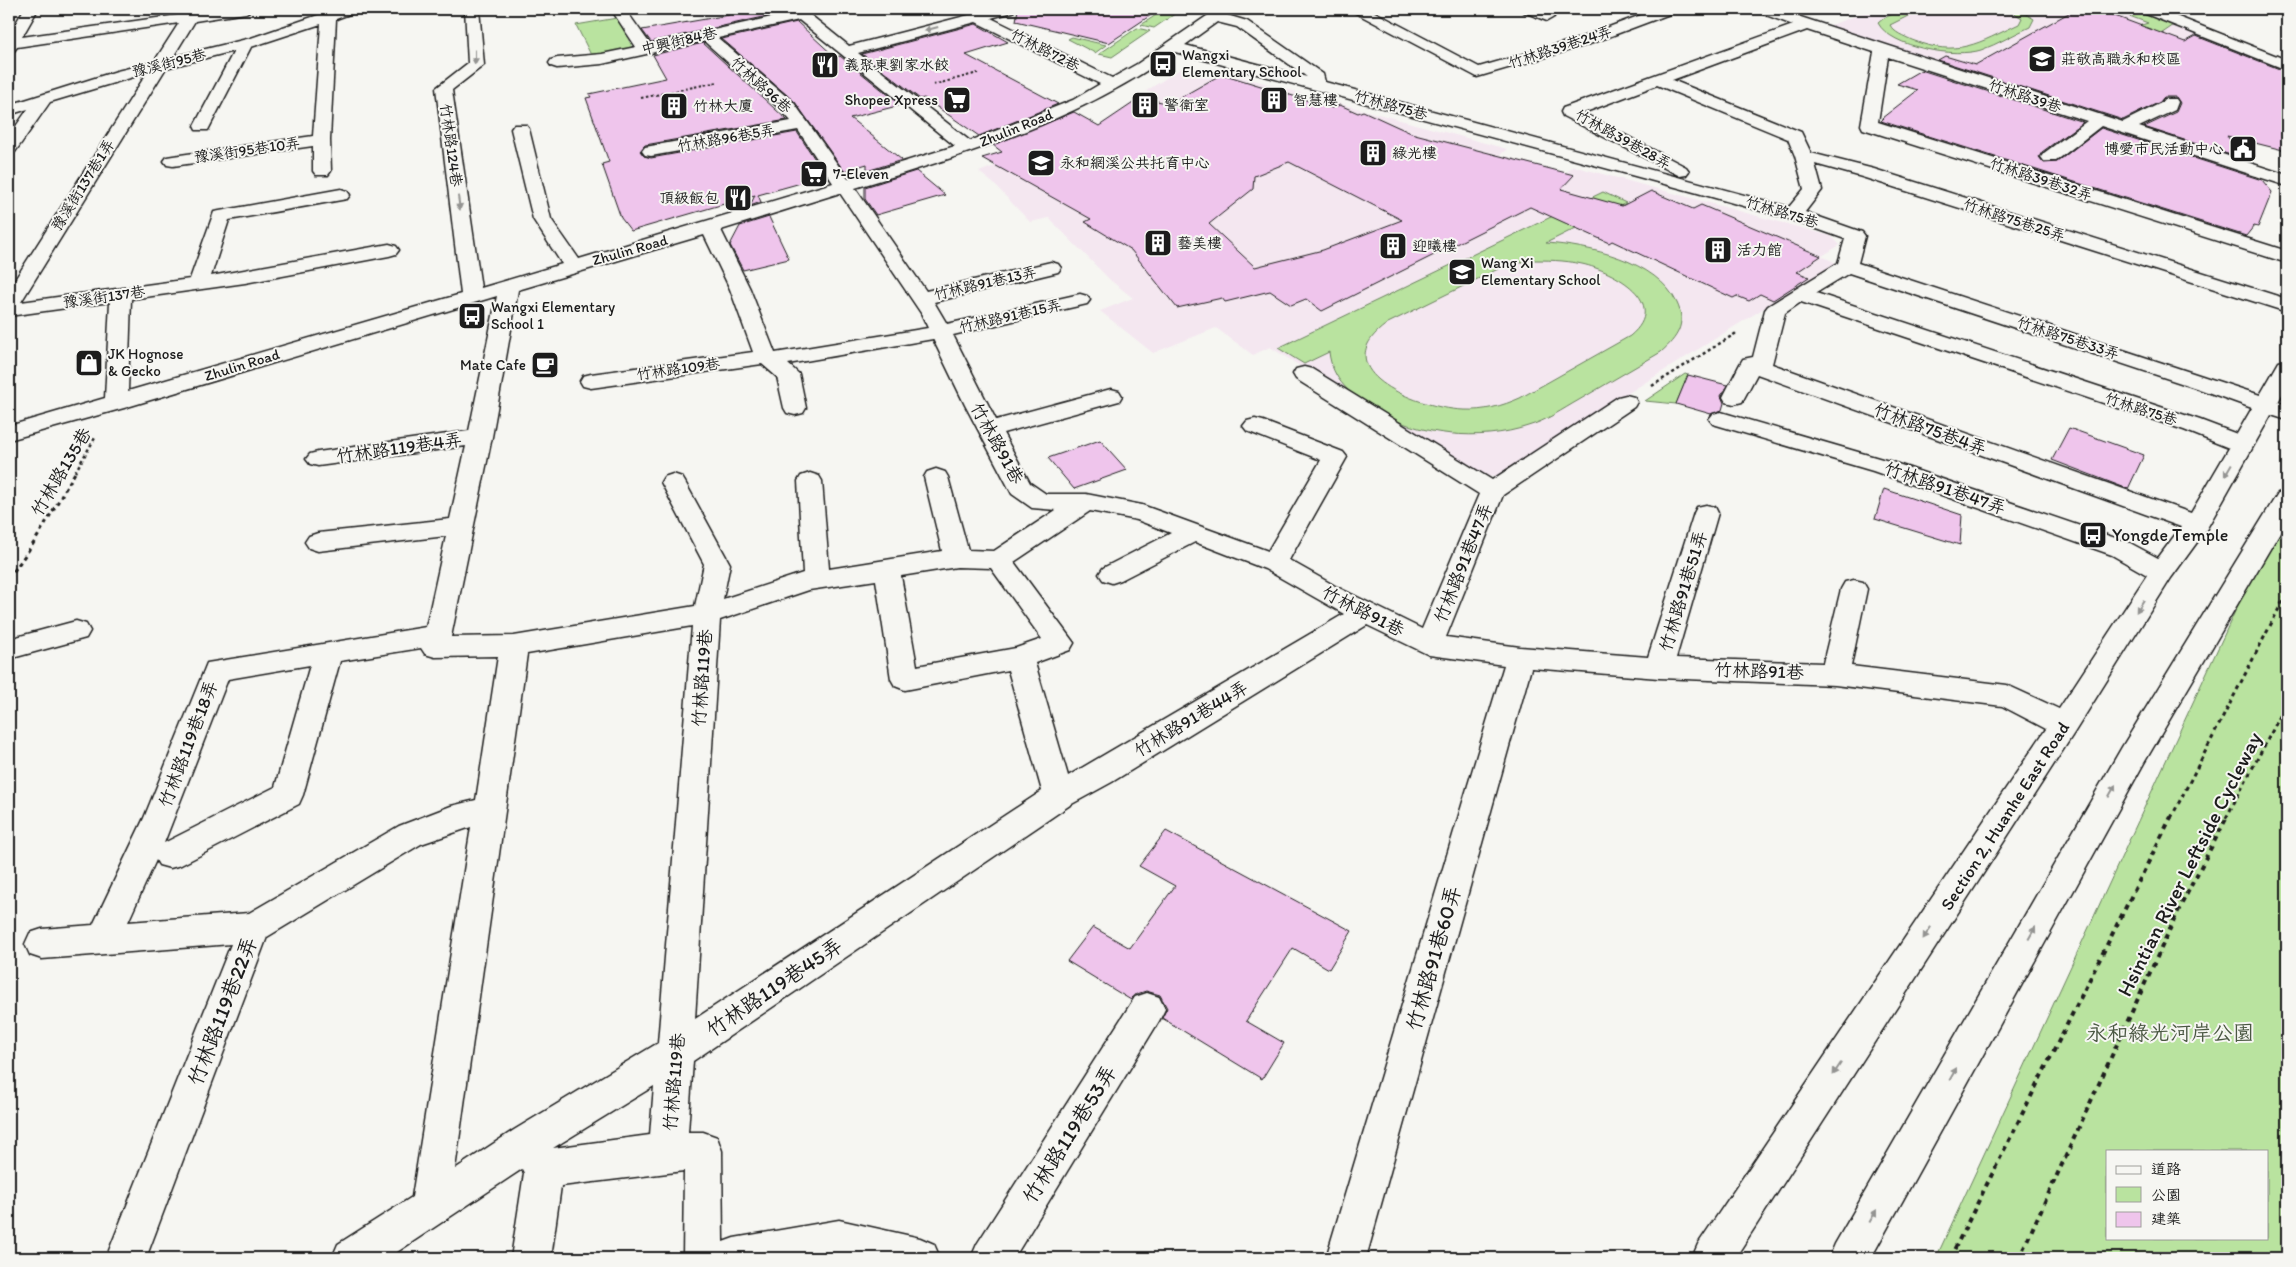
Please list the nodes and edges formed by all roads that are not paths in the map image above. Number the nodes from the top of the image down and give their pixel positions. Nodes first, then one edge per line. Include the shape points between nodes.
1 (31, 9) edge
2 (246, 9) edge
3 (350, 9) edge
4 (472, 9) edge
5 (618, 9) edge
6 (1008, 9) edge
7 (1359, 9) edge
8 (1529, 9) edge
9 (1670, 9) edge
10 (1763, 9) edge
11 (2159, 10) edge
12 (329, 12) edge
13 (798, 12) edge
14 (1221, 13) edge
15 (192, 14) edge
16 (978, 16) junction
17 (1547, 17) dead end
18 (1806, 25) junction
19 (706, 36) junction
20 (245, 44) junction
21 (9, 45) edge
22 (1172, 46) junction
23 (645, 48) junction
24 (1882, 50) junction
25 (847, 51) junction
26 (557, 63) dead end
27 (158, 65) junction
28 (2287, 65) edge
29 (1658, 80) junction
30 (1112, 84) junction
31 (1316, 86) junction
32 (44, 99) junction
33 (2170, 102) dead end
34 (9, 110) edge
35 (2099, 120) junction
36 (802, 124) junction
37 (202, 126) dead end
38 (520, 128) dead end
39 (2124, 128) junction
40 (321, 140) junction
41 (1545, 146) junction
42 (9, 148) edge
43 (968, 148) junction
44 (651, 151) dead end
45 (1804, 156) junction
46 (2050, 157) dead end
47 (173, 161) dead end
48 (1525, 162) dead end
49 (322, 171) dead end
50 (2287, 181) edge
51 (844, 186) junction
52 (1700, 188) junction
53 (341, 195) dead end
54 (1793, 214) junction
55 (710, 226) junction
56 (389, 250) dead end
57 (2287, 257) edge
58 (1847, 266) junction
59 (574, 267) junction
60 (1051, 268) dead end
61 (198, 284) junction
62 (509, 286) junction
63 (1799, 294) junction
64 (121, 295) junction
65 (472, 297) junction
66 (920, 299) junction
67 (1080, 300) dead end
68 (9, 305) edge
69 (2287, 306) edge
70 (9, 310) edge
71 (940, 332) junction
72 (768, 359) junction
73 (1751, 364) junction
74 (2287, 367) edge
75 (1304, 374) dead end
76 (591, 381) dead end
77 (1111, 396) dead end
78 (1734, 396) dead end
79 (1626, 402) road end
80 (116, 403) junction
81 (795, 408) dead end
82 (2276, 409) edge
83 (1721, 420) dead end
84 (1255, 426) dead end
85 (990, 429) junction
86 (9, 433) edge
87 (480, 437) junction
88 (2242, 445) junction
89 (318, 459) dead end
90 (936, 477) dead end
91 (810, 481) dead end
92 (673, 482) dead end
93 (1492, 491) junction
94 (2287, 499) edge
95 (1086, 502) junction
96 (1706, 513) dead end
97 (2197, 524) junction
98 (461, 526) junction
99 (1194, 532) junction
100 (318, 542) dead end
101 (957, 558) junction
102 (999, 560) junction
103 (1274, 563) junction
104 (887, 569) junction
105 (2162, 572) junction
106 (1112, 574) dead end
107 (807, 581) junction
108 (1854, 589) dead end
109 (1366, 613) junction
110 (707, 614) junction
111 (76, 631) dead end
112 (438, 635) junction
113 (1429, 645) junction
114 (514, 646) junction
115 (9, 649) edge
116 (328, 653) junction
117 (1520, 657) junction
118 (1019, 658) junction
119 (1659, 668) junction
120 (1835, 674) junction
121 (2064, 725) junction
122 (1059, 796) junction
123 (490, 810) junction
124 (1017, 826) joint
125 (170, 855) dead end
126 (254, 927) junction
127 (103, 940) junction
128 (42, 944) dead end
129 (1146, 1009) dead end
130 (676, 1052) junction
131 (668, 1152) junction
132 (536, 1156) junction
133 (430, 1209) junction
134 (126, 1258) edge
135 (352, 1258) edge
136 (531, 1258) edge
137 (703, 1258) edge
138 (734, 1258) edge
139 (920, 1258) edge
140 (991, 1258) edge
141 (1346, 1258) edge
142 (1712, 1258) edge
143 (1849, 1258) edge

1 - 21 street
2 - 15 street
3 - 12 street, 豫溪街95巷
4 -> 65 street, 竹林路124巷 via 476,65 444,88
5 - 23 street
6 - 16 street
7 - 9 street, 竹林路39巷24弄 via 1477,72 1582,42
8 - 17 street
10 - 18 street, 竹林路39巷
11 - 28 street
12 - 20 street, 豫溪街95巷
12 - 40 street, 豫溪街95巷10弄
13 - 19 street, 中興街84巷
13 - 25 street
14 - 22 street, Zhulin Road
14 - 31 street via 1317,77
15 - 21 street
15 - 27 street, 豫溪街137巷1弄
16 -> 25 street
16 - 30 street, 竹林路72巷
18 - 24 street, 竹林路39巷
18 - 29 street, 竹林路39巷28弄
19 - 23 street, 中興街84巷
19 - 36 street, 竹林路96巷 via 788,107
20 - 27 street, 豫溪街95巷
20 - 37 street
22 - 30 street, Zhulin Road
22 - 31 street, 竹林路75巷
23 - 26 street, 中興街84巷 via 602,59
24 - 35 street, 竹林路39巷
24 - 57 street, 竹林路39巷32弄 via 1868,125
25 - 43 street
27 - 32 street, 豫溪街95巷
27 - 68 street, 豫溪街137巷1弄
29 - 45 street via 1795,136
29 - 52 street, 竹林路39巷28弄 via 1569,112 1688,175
30 - 43 street, Zhulin Road via 1079,103
31 - 41 street, 竹林路75巷
32 - 34 street, 豫溪街95巷
32 - 42 street
33 - 39 street via 2169,106
35 - 39 street, 竹林路39巷
35 - 46 street
36 - 44 street, 竹林路96巷5弄
36 - 51 street, 竹林路96巷
38 - 59 street via 542,219
39 - 50 street, 竹林路39巷
40 - 47 street, 豫溪街95巷10弄
40 - 49 street, 豫溪街95巷10弄
41 - 48 street
41 - 52 street, 竹林路75巷
43 - 51 street, Zhulin Road
45 - 54 street via 1813,190
45 - 69 street, 竹林路75巷25弄 via 1868,173
51 - 55 street, Zhulin Road
51 - 66 street, 竹林路91巷
52 - 54 street, 竹林路75巷
53 - 61 street via 221,216
54 - 58 street, 竹林路75巷 via 1855,236
55 - 59 street, Zhulin Road
55 - 72 street
56 - 61 street, 豫溪街137巷
58 - 63 street
58 - 82 street, 竹林路75巷33弄
59 - 62 street, Zhulin Road
60 - 66 street, 竹林路91巷13弄
61 - 64 street, 豫溪街137巷
62 - 65 street, Zhulin Road
62 - 87 street
63 - 73 street via 1775,310 1763,361
63 - 88 street, 竹林路75巷 via 2192,425
64 - 70 street, 豫溪街137巷
64 - 80 street
65 - 80 street, Zhulin Road
66 - 71 street, 竹林路91巷
67 - 71 street, 竹林路91巷15弄
71 - 72 street, 竹林路91巷15弄
71 - 85 street, 竹林路91巷
72 - 76 street, 竹林路109巷
72 - 81 street via 788,374
73 - 78 street
73 - 97 street, 竹林路75巷4弄
74 - 82 street, Section 2, Huanhe East Road
75 - 93 street
77 - 85 street
79 - 93 street, 竹林路91巷47弄
80 - 86 street, Zhulin Road
82 - 88 street, Section 2, Huanhe East Road
83 - 105 street, 竹林路91巷47弄 via 1881,466 2121,549
84 - 103 street via 1335,457
85 - 95 street, 竹林路91巷 via 1021,488 1041,502
87 - 89 street, 竹林路119巷4弄
87 - 98 street
88 -> 97 street, Section 2, Huanhe East Road
90 - 101 street
91 - 107 street via 816,578
92 - 110 street via 717,564
93 - 113 street, 竹林路91巷47弄
143 -> 94 street via 2133,754
95 - 99 street, 竹林路91巷 via 1142,513
95 - 102 street
96 - 119 street, 竹林路91巷51弄
97 - 105 street, Section 2, Huanhe East Road
98 - 100 street
98 - 112 street
99 - 103 street, 竹林路91巷
99 - 106 street
101 - 102 street
101 - 104 street
102 - 118 street via 1060,643
103 - 109 street, 竹林路91巷
104 - 107 street
104 - 118 street via 905,679
105 -> 121 street, Section 2, Huanhe East Road
107 - 110 street
108 - 120 street
109 - 113 street, 竹林路91巷
109 - 122 street, 竹林路91巷44弄 via 1101,774
110 - 114 street, 竹林路119巷
110 - 130 street, 竹林路119巷
111 - 115 street
112 - 114 street, 竹林路119巷 via 435,647
112 - 116 street, 竹林路119巷18弄
113 - 117 street, 竹林路91巷
114 - 123 street
116 - 125 street via 288,795
116 - 127 street, 竹林路119巷18弄 via 217,670 160,818
117 - 119 street, 竹林路91巷
117 - 141 street, 竹林路91巷60弄
118 - 122 street
119 - 120 street, 竹林路91巷
120 - 121 street, 竹林路91巷 via 2007,696
121 -> 142 street, Section 2, Huanhe East Road
122 - 124 street, 竹林路91巷44弄
123 - 126 street, 竹林路119巷22弄 via 451,819 410,835
123 - 133 street
124 - 130 street, 竹林路119巷45弄
126 - 127 street
126 - 134 street, 竹林路119巷22弄
127 - 128 street
129 - 140 street, 竹林路119巷53弄
130 - 131 street, 竹林路119巷
130 - 132 street, 竹林路119巷45弄
131 - 132 street
131 - 137 street, 竹林路119巷 via 703,1151
132 - 133 street, 竹林路119巷45弄
132 - 136 street
133 - 135 street
138 - 139 street via 839,1240

